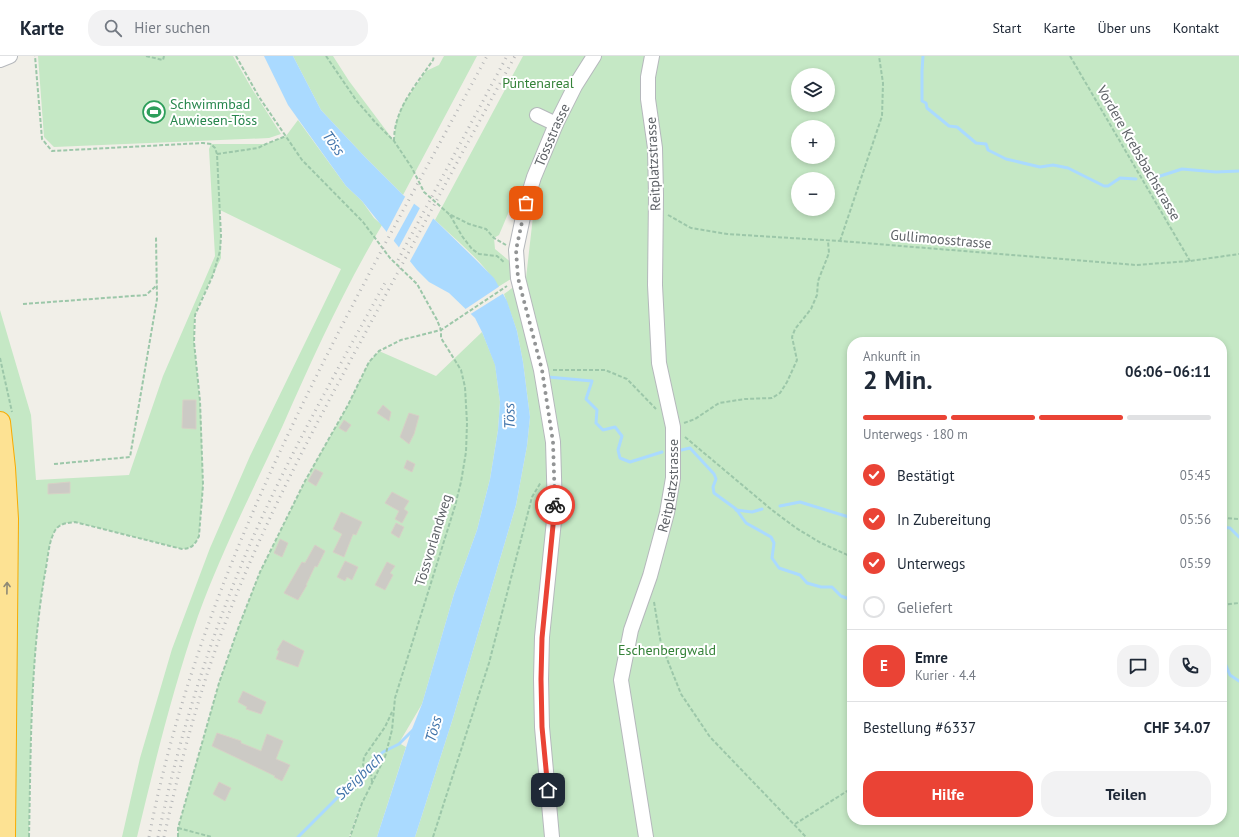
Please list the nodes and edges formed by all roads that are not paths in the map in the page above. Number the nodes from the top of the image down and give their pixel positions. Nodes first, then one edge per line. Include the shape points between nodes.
1 (10, 56) edge
2 (594, 56) edge
3 (652, 56) edge
4 (0, 60) edge
5 (537, 115) dead end
6 (556, 124) junction
7 (0, 422) edge
8 (5, 837) edge
9 (552, 837) edge
10 (646, 837) edge

1 - 4 street
2 - 6 street, Tössstrasse
3 - 10 street, Reitplatzstrasse via 648,77 648,99 655,148 655,286 659,363 674,426 673,478 667,513 650,576 631,630 621,680
5 - 6 street
6 - 9 street, Tössstrasse via 526,203 516,250 515,276 518,278 542,370 553,442 555,511 542,638 541,679 542,727
8 -> 7 highway via 8,519 6,468

